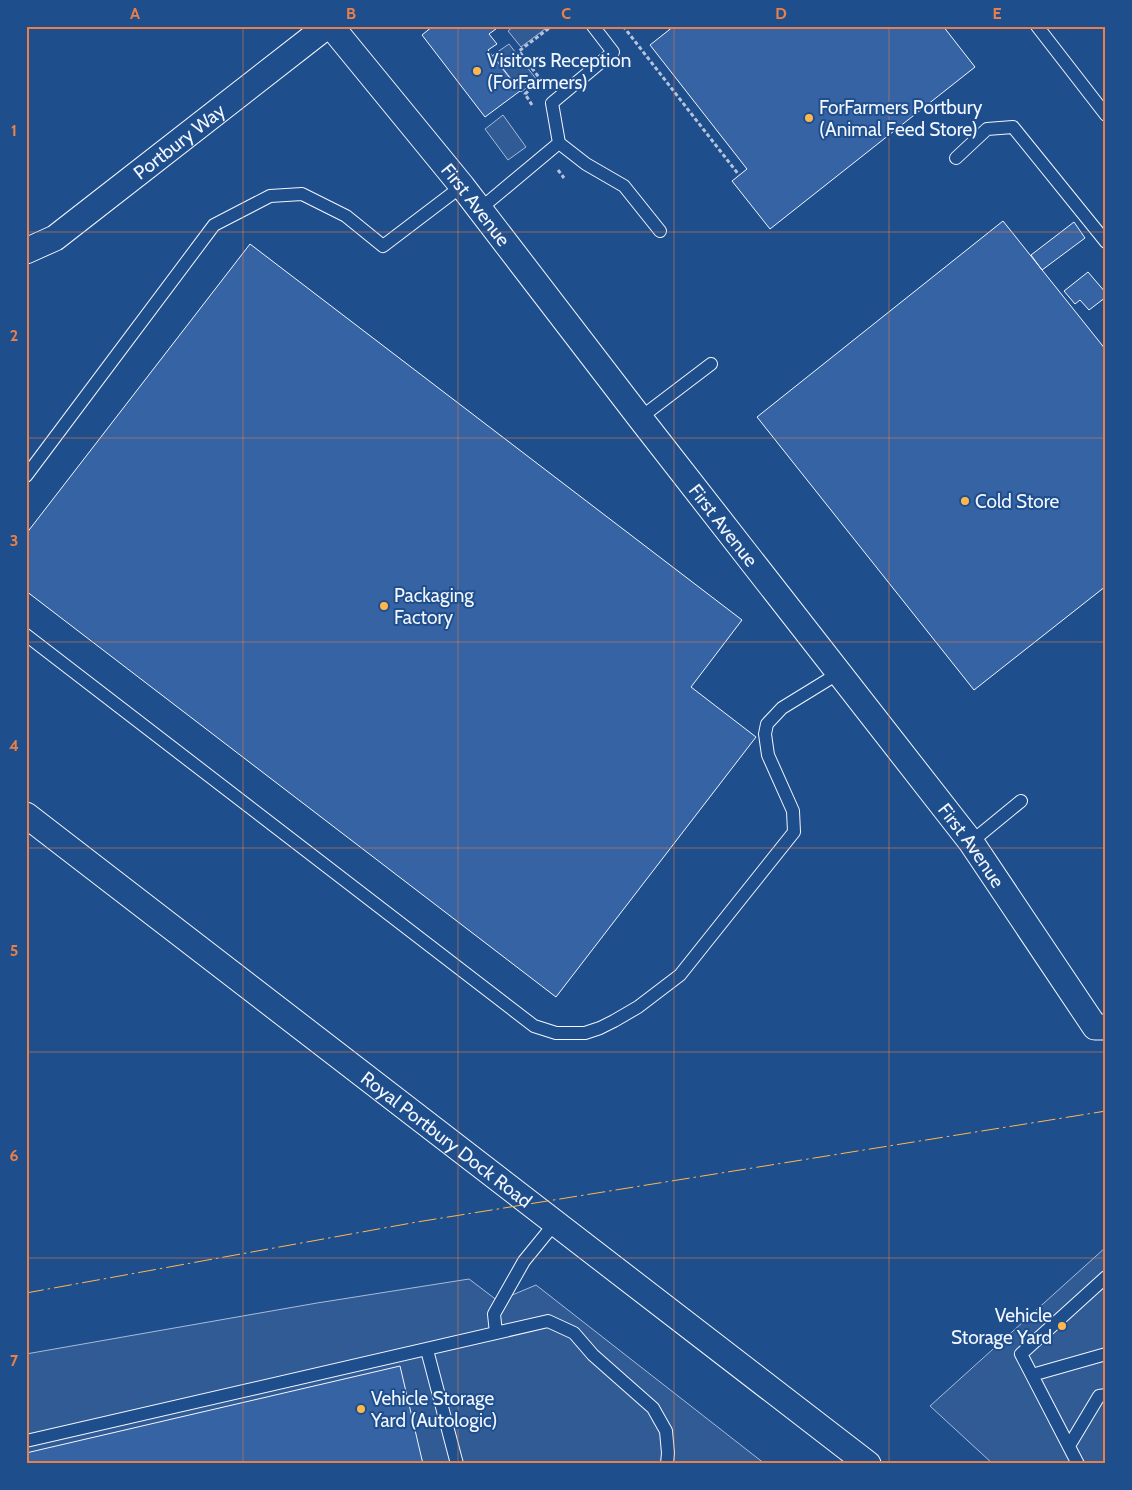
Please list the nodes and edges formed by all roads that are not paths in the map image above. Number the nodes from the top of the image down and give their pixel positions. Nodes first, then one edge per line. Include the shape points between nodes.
1 (329, 26) edge
2 (593, 26) edge
3 (1038, 26) edge
4 (1106, 115) edge
5 (559, 143) junction
6 (956, 158) dead end
7 (462, 186) junction
8 (480, 209) junction
9 (660, 231) dead end
10 (1106, 242) edge
11 (26, 251) edge
12 (711, 364) dead end
13 (640, 418) junction
14 (26, 476) edge
15 (26, 635) edge
16 (839, 673) junction
17 (1021, 801) dead end
18 (26, 815) edge
19 (971, 842) junction
20 (1106, 1027) edge
21 (555, 1222) junction
22 (1106, 1277) edge
23 (496, 1334) junction
24 (427, 1350) junction
25 (1106, 1354) edge
26 (1032, 1375) junction
27 (1106, 1395) edge
28 (26, 1441) edge
29 (1069, 1446) junction
30 (457, 1464) edge
31 (667, 1464) edge
32 (868, 1464) edge
33 (1078, 1464) edge

1 - 7 street, First Avenue
1 - 11 street, Portbury Way via 55,238
2 - 5 lane via 613,52 552,103
3 - 4 lane
5 - 8 lane
5 - 9 lane via 586,164 624,186
6 - 10 lane via 987,129 1013,127
7 - 8 street, First Avenue
7 - 14 lane via 383,246 346,216 302,194 270,196 214,225
8 - 13 street, First Avenue
12 - 13 lane
13 - 16 street, First Avenue
15 - 16 lane via 534,1026 556,1033 585,1033 614,1021 680,975 794,832 793,811 768,755 766,724 782,708
16 - 19 street, First Avenue
17 - 19 lane
18 - 21 street, Royal Portbury Dock Road
19 - 20 street, First Avenue via 1095,1027
21 - 23 lane via 524,1261 494,1314
21 - 32 street, Royal Portbury Dock Road
22 - 26 lane via 1021,1354
23 - 24 lane
23 - 31 lane via 548,1321 574,1333 593,1355 653,1408 666,1431
24 - 28 lane
24 - 30 lane
25 - 26 lane
26 - 29 lane
27 - 29 lane via 1099,1396
29 - 33 lane

